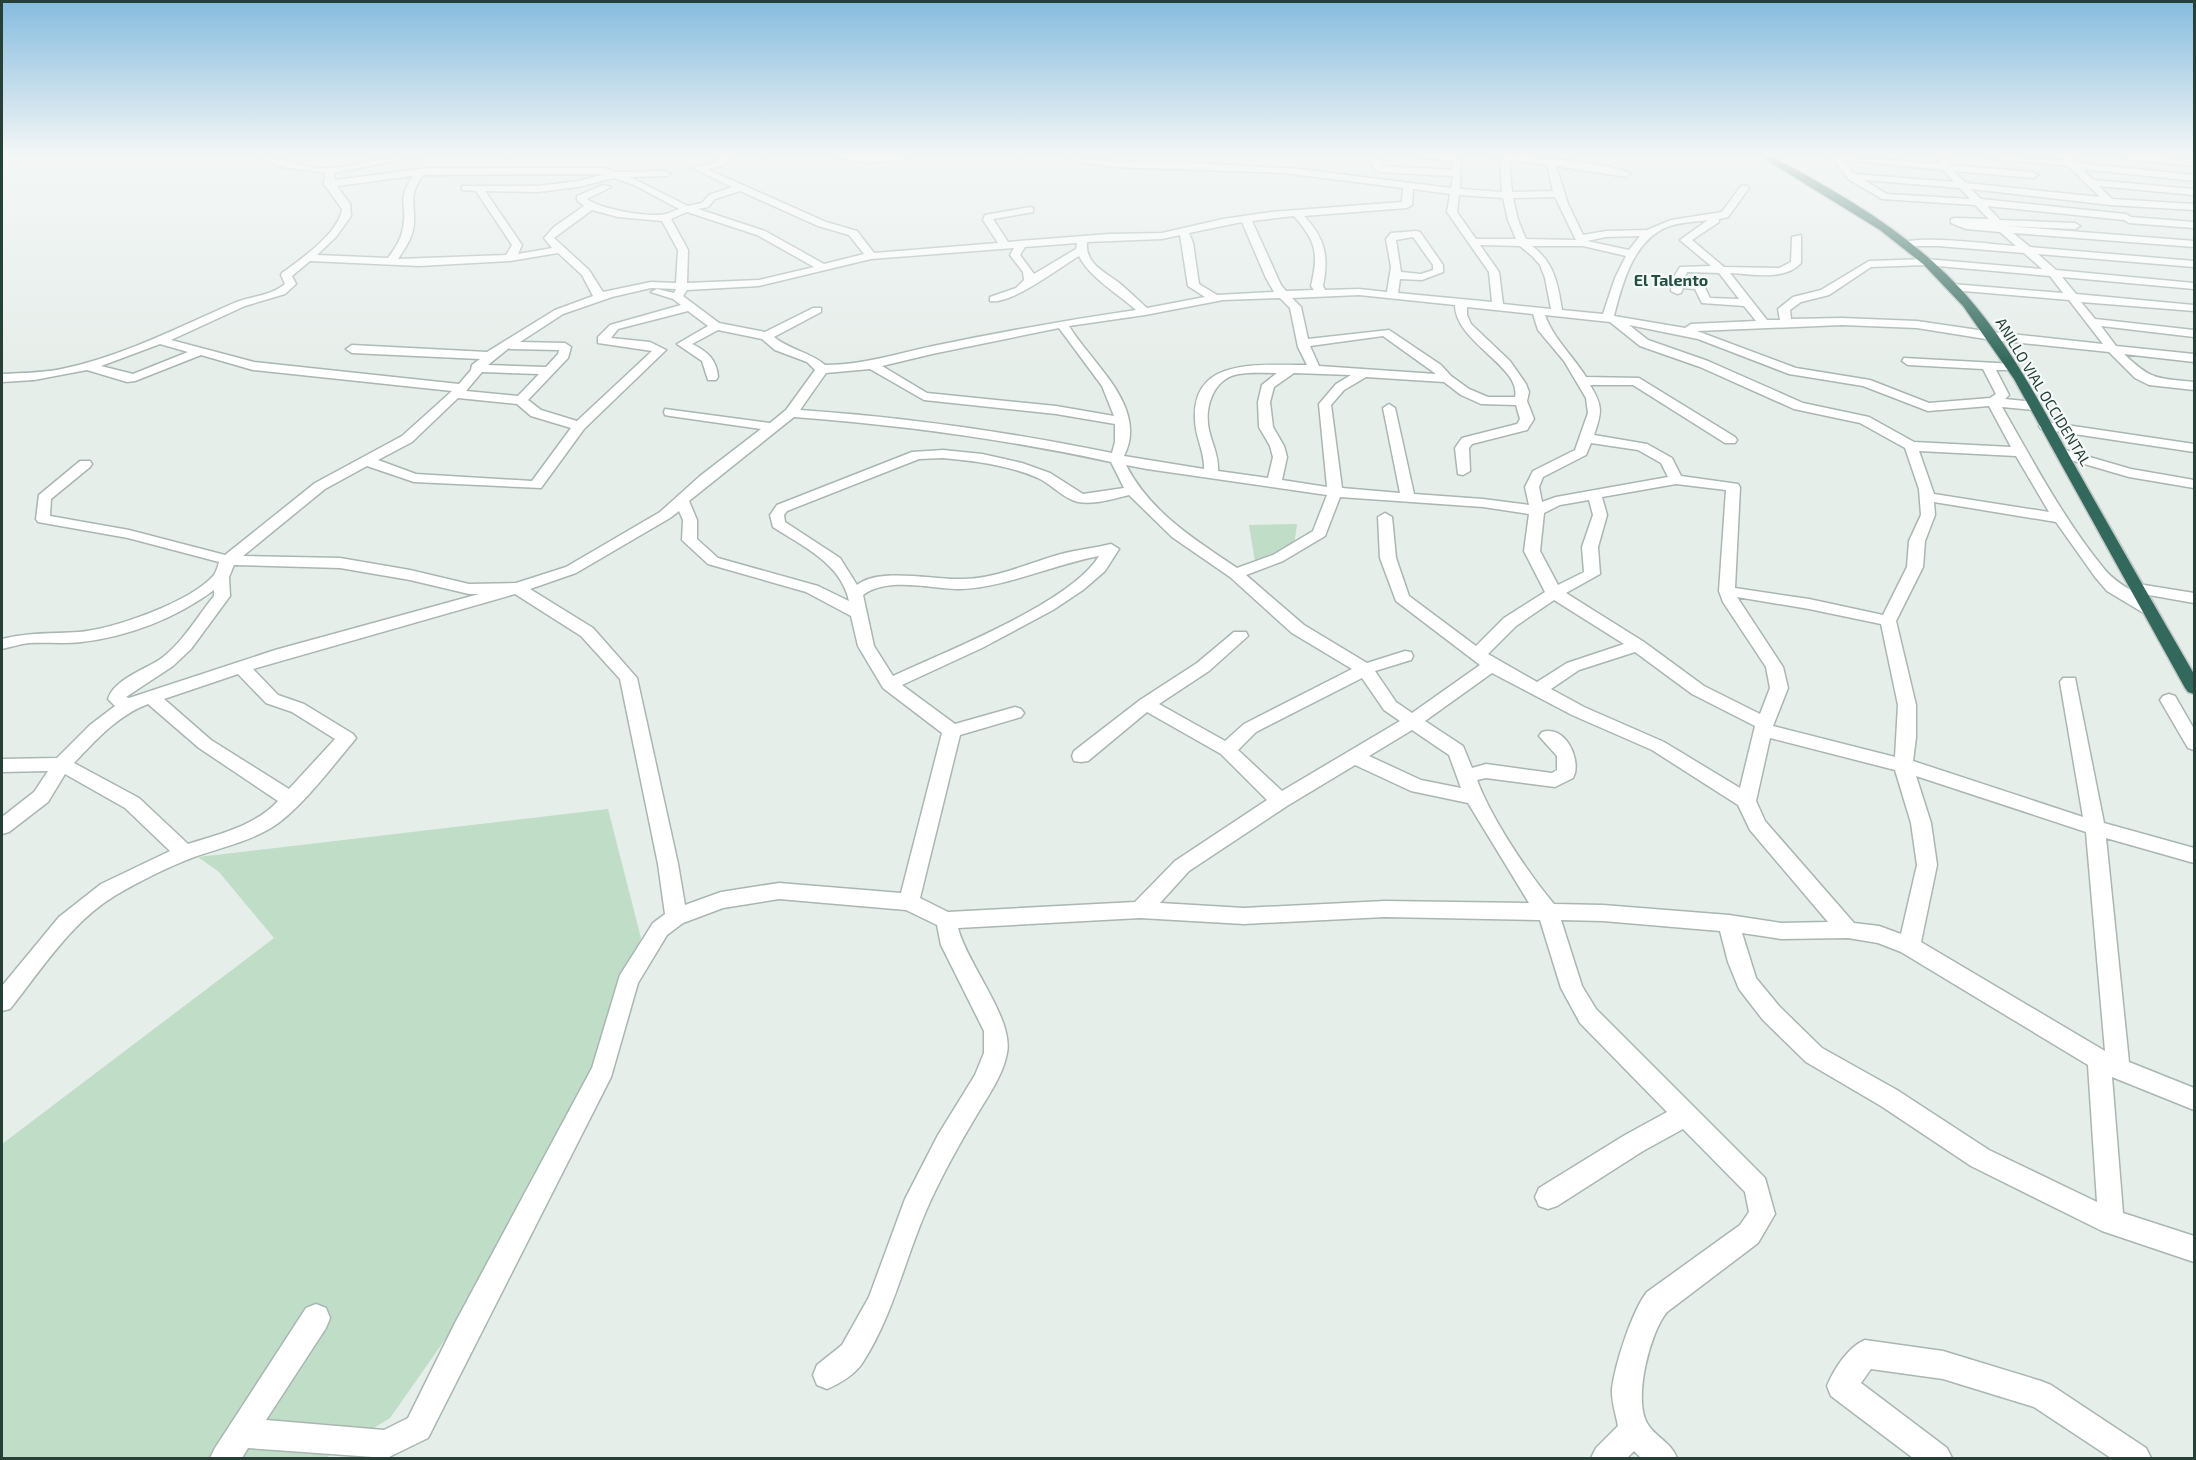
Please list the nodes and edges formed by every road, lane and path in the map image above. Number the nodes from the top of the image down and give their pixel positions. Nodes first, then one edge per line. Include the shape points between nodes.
1 (339, 224) edge
2 (409, 224) edge
3 (503, 224) edge
4 (566, 224) edge
5 (669, 224) edge
6 (734, 224) edge
7 (822, 224) edge
8 (991, 224) edge
9 (1215, 224) edge
10 (1248, 224) edge
11 (1307, 224) edge
12 (1460, 224) edge
13 (1516, 224) edge
14 (1571, 224) edge
15 (1668, 224) edge
16 (1710, 224) edge
17 (1877, 224) edge
18 (2133, 224) edge
19 (2001, 226) junction
20 (2075, 226) dead end
21 (1184, 232) junction
22 (1650, 233) junction
23 (1797, 237) dead end
24 (2149, 240) junction
25 (1582, 241) junction
26 (1473, 242) junction
27 (1522, 243) junction
28 (1938, 243) junction
29 (1022, 244) junction
30 (1906, 244) junction
31 (2194, 244) edge
32 (1082, 245) junction
33 (1006, 247) junction
34 (558, 250) junction
35 (2027, 251) junction
36 (1632, 254) junction
37 (871, 256) junction
38 (307, 258) junction
39 (510, 258) junction
40 (1926, 262) junction
41 (2171, 262) junction
42 (390, 263) junction
43 (1894, 263) junction
44 (1955, 264) junction
45 (2194, 264) edge
46 (822, 267) junction
47 (1722, 270) junction
48 (1396, 274) junction
49 (2054, 274) junction
50 (1030, 281) junction
51 (2194, 281) edge
52 (1948, 283) junction
53 (2194, 286) edge
54 (1322, 292) junction
55 (1283, 294) junction
56 (1392, 294) junction
57 (2070, 296) junction
58 (599, 297) junction
59 (682, 297) junction
60 (1214, 298) junction
61 (994, 299) dead end
62 (1461, 303) junction
63 (1747, 303) junction
64 (1498, 307) junction
65 (2194, 308) edge
66 (817, 310) dead end
67 (1538, 311) junction
68 (1145, 312) junction
69 (1557, 312) junction
70 (1611, 318) junction
71 (1786, 322) junction
72 (2093, 322) junction
73 (1062, 324) junction
74 (1764, 324) junction
75 (716, 326) junction
76 (1674, 328) junction
77 (2194, 333) edge
78 (766, 336) junction
79 (1992, 336) junction
80 (162, 341) junction
81 (1303, 343) junction
82 (683, 344) junction
83 (510, 345) junction
84 (352, 349) dead end
85 (660, 350) junction
86 (2113, 350) junction
87 (201, 351) junction
88 (489, 356) junction
89 (2194, 358) edge
90 (1908, 361) dead end
91 (872, 365) junction
92 (1987, 365) junction
93 (87, 366) junction
94 (2011, 367) junction
95 (476, 368) junction
96 (822, 369) junction
97 (1315, 369) junction
98 (1290, 370) junction
99 (549, 371) junction
100 (1365, 372) junction
101 (712, 377) dead end
102 (2, 378) edge
103 (1447, 378) junction
104 (1583, 381) junction
105 (2194, 386) edge
106 (458, 391) junction
107 (521, 400) junction
108 (1521, 401) junction
109 (1993, 402) junction
110 (2035, 406) junction
111 (1389, 408) dead end
112 (670, 412) dead end
113 (791, 413) junction
114 (1122, 421) junction
115 (579, 426) junction
116 (2046, 426) junction
117 (773, 427) junction
118 (1587, 438) junction
119 (1730, 440) dead end
120 (1911, 446) junction
121 (2194, 448) edge
122 (2019, 452) junction
123 (2062, 453) junction
124 (1116, 458) junction
125 (369, 462) junction
126 (85, 464) dead end
127 (1463, 471) dead end
128 (1211, 473) junction
129 (1676, 480) junction
130 (1274, 484) junction
131 (2194, 484) edge
132 (1132, 490) junction
133 (1335, 492) junction
134 (1595, 496) junction
135 (1927, 497) junction
136 (1408, 498) junction
137 (682, 502) junction
138 (1537, 511) junction
139 (1385, 517) dead end
140 (2060, 518) junction
141 (228, 560) junction
142 (1235, 574) junction
143 (221, 576) junction
144 (517, 588) junction
145 (2138, 589) junction
146 (1727, 591) junction
147 (1554, 593) junction
148 (855, 594) junction
149 (2194, 598) edge
150 (2148, 609) junction
151 (859, 613) junction
152 (1888, 621) junction
153 (1240, 636) dead end
154 (2, 644) edge
155 (1638, 646) junction
156 (1405, 656) dead end
157 (1484, 660) junction
158 (241, 667) junction
159 (1365, 669) junction
160 (2069, 682) dead end
161 (889, 684) junction
162 (2194, 688) edge
163 (1539, 690) junction
164 (152, 698) junction
165 (2169, 700) dead end
166 (1146, 704) junction
167 (128, 705) junction
168 (1016, 713) dead end
169 (1413, 721) junction
170 (1765, 727) junction
171 (952, 731) junction
172 (1548, 736) dead end
173 (2194, 744) edge
174 (1227, 750) junction
175 (1081, 756) dead end
176 (1354, 756) junction
177 (62, 764) junction
178 (2, 765) edge
179 (1903, 765) junction
180 (1466, 776) junction
181 (1474, 797) junction
182 (290, 799) junction
183 (1280, 801) junction
184 (1746, 801) junction
185 (2, 827) edge
186 (2095, 828) junction
187 (184, 853) junction
188 (2194, 855) edge
189 (909, 902) junction
190 (1140, 910) junction
191 (1548, 911) junction
192 (676, 917) junction
193 (946, 920) junction
194 (1729, 923) junction
195 (1848, 930) junction
196 (1909, 946) junction
197 (2, 1002) edge
198 (2108, 1064) junction
199 (2194, 1100) edge
200 (1685, 1115) junction
201 (1548, 1197) dead end
202 (2111, 1222) junction
203 (2194, 1249) edge
204 (316, 1318) dead end
205 (827, 1375) dead end
206 (1634, 1431) junction
207 (242, 1433) junction
208 (225, 1458) edge
209 (1605, 1458) edge
210 (1662, 1458) edge
211 (1937, 1458) edge
212 (2136, 1458) edge

1 - 38 street
2 - 42 street via 404,242
3 - 39 street via 517,244
4 - 34 street via 549,238
5 - 59 street via 684,250
6 - 46 street via 761,233
7 - 37 street via 853,233
8 - 33 street
9 - 21 street
10 - 55 street via 1271,278
11 - 54 street via 1316,234 1323,262 1317,286
12 - 26 street
13 - 27 street
14 - 25 street
15 - 22 street
16 - 47 street via 1685,240
17 - 30 highway, ANILLO VIAL OCCIDENTAL
18 - 24 street
19 - 20 street
19 - 24 street
19 - 35 street
21 - 32 street via 1109,237
21 - 60 street via 1194,286
22 - 25 street via 1606,234
22 - 36 street
23 - 47 street via 1796,263 1789,269
24 - 31 street
24 - 41 street
25 - 27 street
25 - 36 street
26 - 27 street
26 - 64 street via 1494,272
27 - 69 street via 1541,259 1549,272
28 - 30 street
28 - 35 street
28 - 44 street
29 - 32 street
29 - 33 street
29 - 50 street via 1015,255
30 - 40 highway, ANILLO VIAL OCCIDENTAL
32 - 50 street
32 - 68 street via 1091,269
33 - 37 street
34 - 39 street
34 - 58 street via 573,260 597,287
35 - 41 street
35 - 49 street
36 - 70 street via 1616,285
37 - 46 street
38 - 42 street
38 - 80 street via 286,275 291,284 283,292 242,303
39 - 42 street
40 - 43 street
40 - 44 street
40 - 52 highway, ANILLO VIAL OCCIDENTAL
41 - 45 street
41 - 51 street
43 - 52 street
43 - 71 street via 1869,264 1825,293 1797,299 1784,309
44 - 49 street
46 - 59 street
47 - 63 street
47 - 63 street via 1684,269 1677,288 1700,286 1706,301
48 - 48 street via 1392,237 1416,234 1438,265 1437,272 1422,277
48 - 56 street
49 - 53 street
49 - 57 street
50 - 61 street via 1020,290
52 - 57 street
52 - 79 highway, ANILLO VIAL OCCIDENTAL
54 - 55 street
54 - 56 street
55 - 60 street
55 - 81 street via 1295,307
56 - 62 street
57 - 65 street
57 - 72 street
58 - 59 street via 651,285 657,292
58 - 83 street via 559,312
59 - 75 street
59 - 85 street via 614,327 602,340
60 - 68 street
62 - 64 street
62 - 108 street via 1466,326 1499,357 1520,384
63 - 74 street
64 - 67 street
66 - 78 street
67 - 69 street
67 - 104 street via 1544,330
68 - 73 street
69 - 70 street
70 - 76 street
70 - 120 street via 1644,343 1800,406 1864,420
71 - 74 street
71 - 79 street via 1885,322 1962,329
72 - 77 street
72 - 86 street
73 - 91 street
73 - 114 street via 1110,386
74 - 76 street
75 - 78 street
75 - 82 street
76 - 109 street via 1792,371 1866,383 1928,407
78 - 96 street via 779,347 811,359
79 - 86 street
79 - 94 highway, ANILLO VIAL OCCIDENTAL
80 - 87 street
80 - 93 street
81 - 97 street
81 - 103 street via 1385,332
82 - 85 street
82 - 101 street via 703,352
83 - 88 street
83 - 99 street via 565,347 564,355
84 - 88 street
85 - 115 street
86 - 89 street
86 - 105 street via 2139,375 2153,382
87 - 93 street via 135,377
87 - 106 street via 253,366
88 - 95 street
90 - 92 street
91 - 96 street
91 - 114 street via 924,396
92 - 94 street
92 - 109 street via 2003,395
93 - 102 street via 63,374
94 - 110 highway, ANILLO VIAL OCCIDENTAL
95 - 99 street
95 - 106 street
96 - 113 street
97 - 98 street
97 - 100 street
98 - 128 street via 1237,370 1226,373 1208,389 1201,405 1202,427 1213,460
98 - 130 street via 1268,385 1264,402 1266,428 1280,457
99 - 107 street
100 - 103 street
100 - 133 street via 1340,387 1325,404
103 - 108 street via 1486,401
104 - 118 street via 1595,413
104 - 119 street via 1635,381
106 - 107 street
106 - 125 street via 407,440
107 - 115 street via 536,413
108 - 127 street via 1527,418 1522,428 1467,441 1462,448
109 - 110 street
109 - 122 street
110 - 116 highway, ANILLO VIAL OCCIDENTAL
111 - 136 street
112 - 117 street
113 - 117 street
113 - 124 street via 958,430
114 - 124 street via 1122,449
115 - 125 street via 536,486 414,478
116 - 121 street
116 - 123 highway, ANILLO VIAL OCCIDENTAL
117 - 137 street via 705,479
118 - 129 street via 1642,447 1667,461
118 - 138 street via 1581,452 1538,474 1532,487
120 - 122 street
120 - 135 street
122 - 140 street
123 - 131 street via 2129,473
123 - 145 highway, ANILLO VIAL OCCIDENTAL
124 - 128 street
124 - 132 street
125 - 141 street via 320,486
126 - 141 street via 44,498 42,519 129,534
128 - 130 street
129 - 134 street
129 - 146 street via 1733,487
130 - 133 street
132 - 142 street via 1177,534
132 - 148 street via 1081,498 1045,476 1017,466 982,458 917,455 782,508 778,524 835,561
133 - 136 street
133 - 142 street via 1320,533 1278,558
134 - 138 street via 1556,501
134 - 147 street via 1600,515 1590,547 1592,574
135 - 140 street
135 - 152 street via 1928,515 1917,541 1915,567
136 - 138 street
137 - 144 street via 571,570
137 - 151 street via 690,520 690,540 713,561 812,589
138 - 147 street via 1532,551
139 - 157 street via 1389,558 1402,598
140 - 150 street via 2112,588
141 - 143 street
141 - 144 street via 340,563 469,589
142 - 159 street via 1298,629
143 - 154 street via 187,602 119,629 81,637 28,638
143 - 167 street via 222,596 185,645 167,662 119,692 117,699
144 - 158 street
144 - 192 street via 587,632 628,678
145 - 149 street
145 - 150 highway, ANILLO VIAL OCCIDENTAL
146 - 152 street
146 - 170 street via 1774,667 1779,688
147 - 155 street
147 - 157 street via 1510,622
148 - 151 street
148 - 161 street via 869,583 984,582 1068,557 1111,549 1108,559 1084,582 1009,629
150 - 162 highway, ANILLO VIAL OCCIDENTAL
151 - 161 street via 866,646
152 - 179 street via 1907,705
153 - 166 street via 1203,667
155 - 163 street via 1578,663
155 - 170 street via 1698,690
156 - 159 street
157 - 163 street
157 - 169 street
158 - 164 street
158 - 182 street via 272,699 298,708 347,738
159 - 169 street via 1390,706
159 - 174 street via 1250,728
160 - 186 street
161 - 171 street
163 - 184 street via 1658,746
164 - 167 street
164 - 182 street via 205,744
165 - 173 street
166 - 174 street
166 - 175 street
167 - 177 street via 96,729
168 - 171 street
169 - 176 street
169 - 180 street via 1456,751
170 - 179 street
170 - 184 street
171 - 189 street
172 - 180 street via 1562,746 1569,762 1566,773 1555,780 1486,771
174 - 183 street
176 - 181 street via 1418,786
176 - 183 street
177 - 178 street
177 - 185 street via 40,797
177 - 187 street via 132,803
179 - 186 street
179 - 196 street via 1921,823 1927,865
180 - 181 street
181 - 191 street via 1530,890
182 - 187 street via 264,823
183 - 190 street via 1182,866
184 - 195 street via 1757,825
186 - 188 street
186 - 198 street
187 - 197 street via 108,890 78,913
189 - 192 street via 779,891 721,900
189 - 193 street
190 - 191 street via 1244,916 1385,909
190 - 193 street
191 - 194 street
191 - 200 street via 1572,988 1588,1016
192 - 207 street via 660,929 628,981 603,1070 418,1428 384,1444
193 - 205 street via 952,945 995,1031 996,1053 914,1208 880,1304 852,1355
194 - 195 street via 1781,931
194 - 202 street via 1748,983 1814,1055 1980,1158
195 - 196 street via 1879,935
196 - 198 street
198 - 199 street
198 - 202 street
200 - 201 street
200 - 206 street via 1756,1186 1762,1214 1749,1234 1657,1302 1648,1314 1626,1390
202 - 203 street
204 - 207 street
206 - 209 street
206 - 210 street
207 - 208 street
211 - 212 street via 1841,1386 1865,1354 1943,1365 2041,1395

